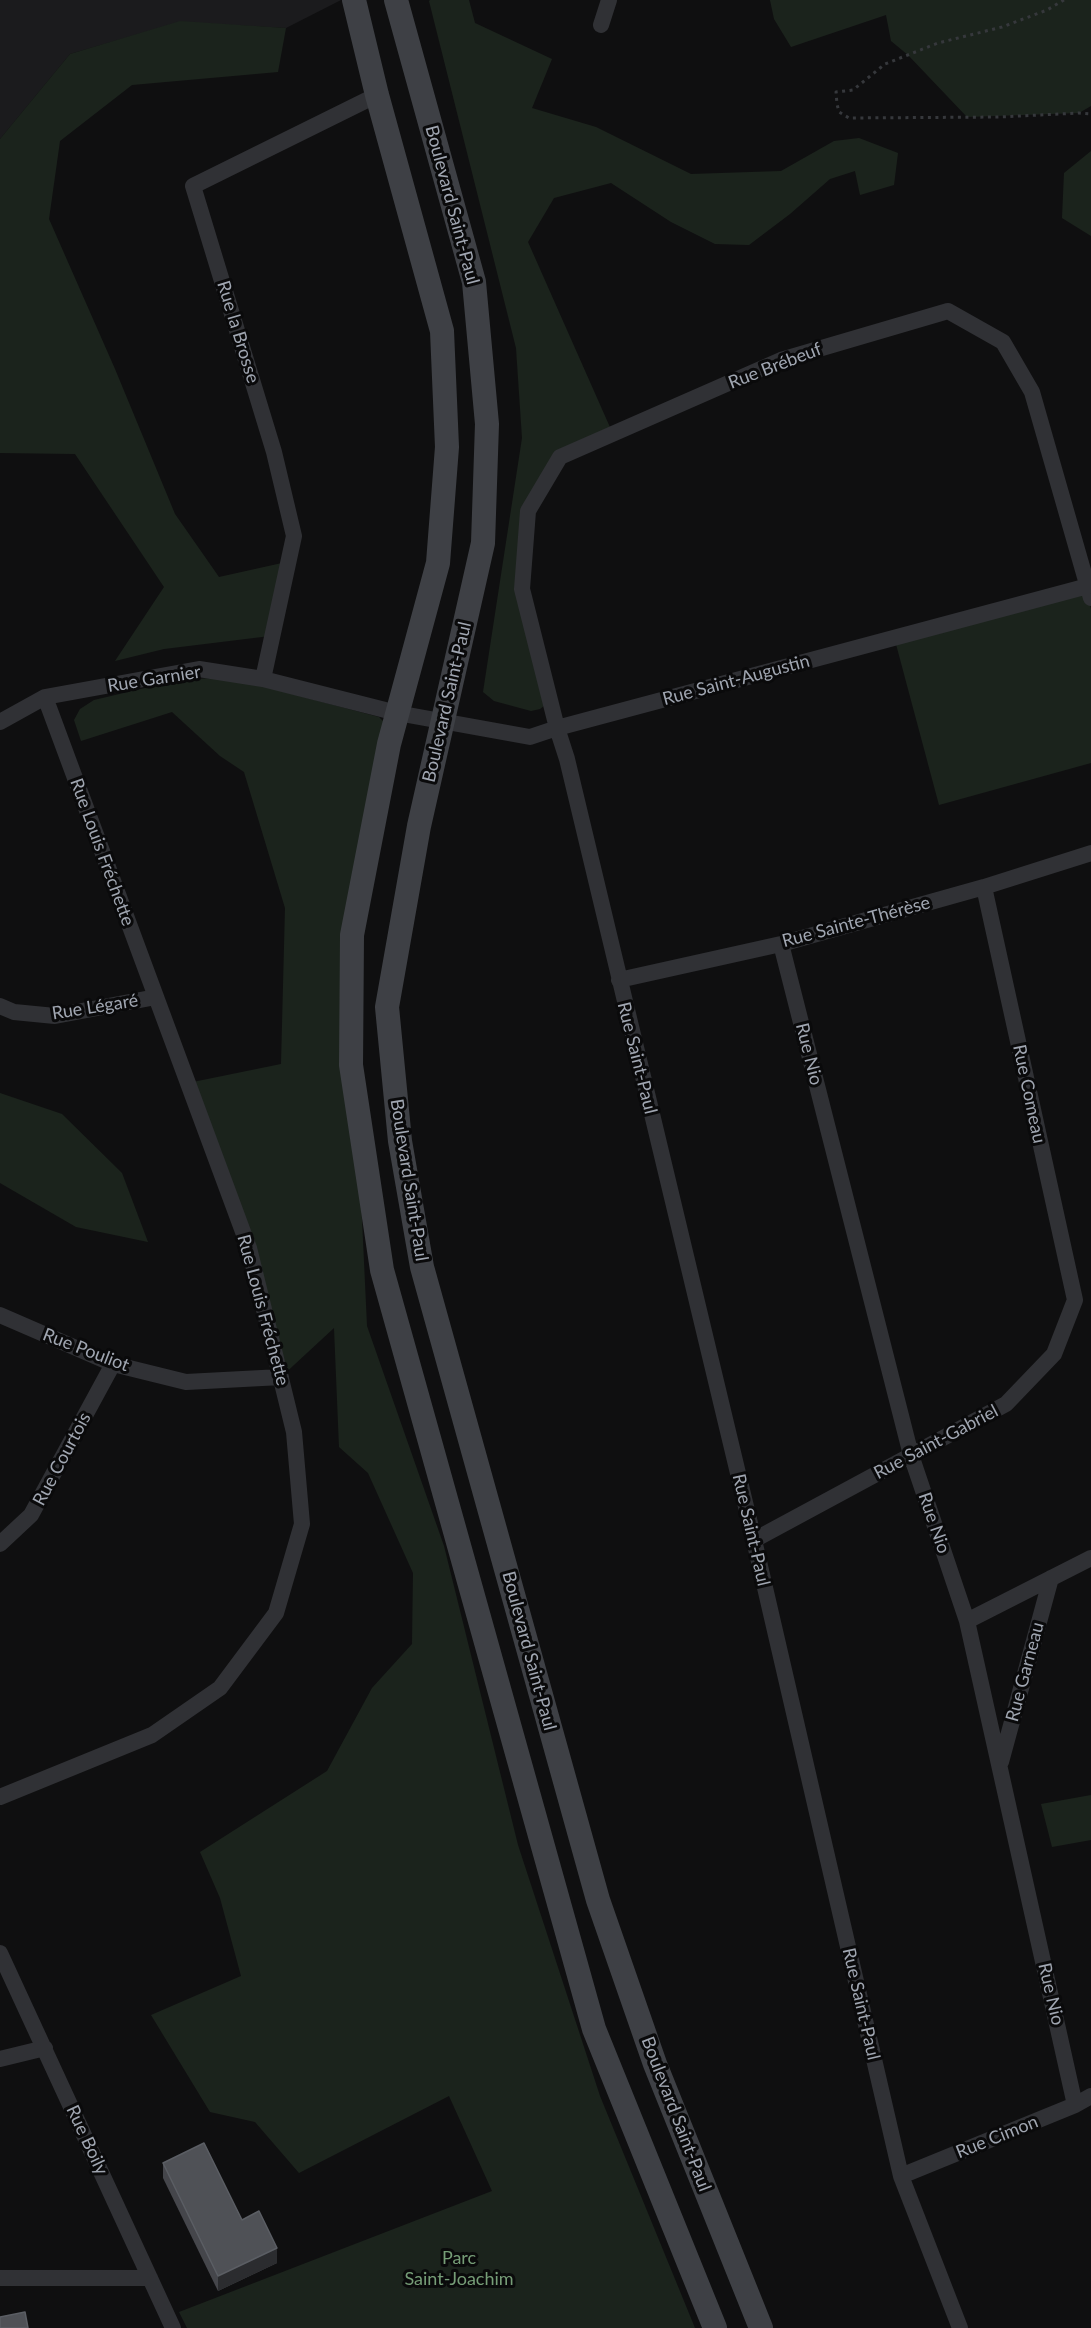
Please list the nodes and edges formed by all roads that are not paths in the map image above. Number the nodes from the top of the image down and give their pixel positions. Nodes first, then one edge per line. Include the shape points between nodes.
1 (354, 0) edge
2 (396, 0) edge
3 (609, 0) edge
4 (600, 25) dead end
5 (377, 95) junction
6 (1090, 592) edge
7 (263, 679) junction
8 (45, 697) junction
9 (390, 711) junction
10 (442, 721) junction
11 (0, 722) edge
12 (557, 728) junction
13 (1091, 853) edge
14 (984, 887) junction
15 (781, 944) junction
16 (619, 980) junction
17 (156, 997) junction
18 (0, 1006) edge
19 (1075, 1300) joint
20 (0, 1315) edge
21 (113, 1364) junction
22 (281, 1377) junction
23 (911, 1455) junction
24 (754, 1540) junction
25 (0, 1544) edge
26 (1091, 1558) edge
27 (1051, 1578) junction
28 (967, 1621) junction
29 (1000, 1766) junction
30 (0, 1797) edge
31 (0, 1953) edge
32 (45, 2048) junction
33 (0, 2059) edge
34 (1091, 2096) edge
35 (1076, 2105) junction
36 (901, 2176) junction
37 (0, 2278) edge
38 (150, 2278) junction
39 (173, 2328) edge
40 (715, 2328) edge
41 (761, 2328) edge
42 (960, 2328) edge

1 - 5 main road, Boulevard Saint-Paul
2 - 10 main road, Boulevard Saint-Paul via 474,282 487,424 483,543
3 - 4 street
5 - 7 street, Rue la Brosse via 193,186 274,452 294,536
5 - 9 main road, Boulevard Saint-Paul via 441,331 447,447 438,563
6 - 12 street, Rue Saint-Augustin
6 - 12 street, Rue Brébeuf via 1032,392 1003,342 948,311 781,360 560,457 528,511 522,589
7 - 8 street, Rue Garnier via 199,669
7 - 9 street, Rue Garnier
8 - 11 street, Rue Garnier
8 - 17 street, Rue Louis Fréchette
9 - 10 street, Rue Saint-Augustin
9 - 40 main road, Boulevard Saint-Paul via 352,935 351,1065 382,1270 594,2029
10 - 12 street, Rue Saint-Augustin via 530,737
10 - 41 main road, Boulevard Saint-Paul via 387,1007 399,1142 422,1267 598,1900 655,2064
12 - 16 street, Rue Saint-Paul
13 - 14 street, Rue Sainte-Thérèse
14 - 15 street, Rue Sainte-Thérèse
14 - 19 street, Rue Comeau
15 - 16 street, Rue Sainte-Thérèse
15 - 23 street, Rue Nio
16 - 24 street, Rue Saint-Paul
17 - 18 street, Rue Légaré via 55,1016 14,1012
17 - 22 street, Rue Louis Fréchette via 249,1248
19 - 23 street, Rue Saint-Gabriel via 1054,1354 1006,1404
20 - 21 street, Rue Pouliot
21 - 22 street, Rue Pouliot via 186,1382
21 - 25 street, Rue Courtois via 32,1515
22 - 30 street, Rue Louis Fréchette via 294,1432 302,1524 276,1613 220,1688 152,1735
23 - 24 street, Rue Saint-Gabriel
23 - 28 street, Rue Nio
24 - 36 street, Rue Saint-Paul
26 - 27 street, Rue Garneau
27 - 28 street, Rue Garneau
27 - 29 street, Rue Garneau
28 - 29 street, Rue Nio
29 - 35 street, Rue Nio
31 - 32 street, Rue Boily
32 - 33 street
32 - 38 street, Rue Boily
34 - 35 street, Rue Cimon
35 - 36 street, Rue Cimon
36 - 42 street, Rue Saint-Paul
37 - 38 street
38 - 39 street, Rue Boily

